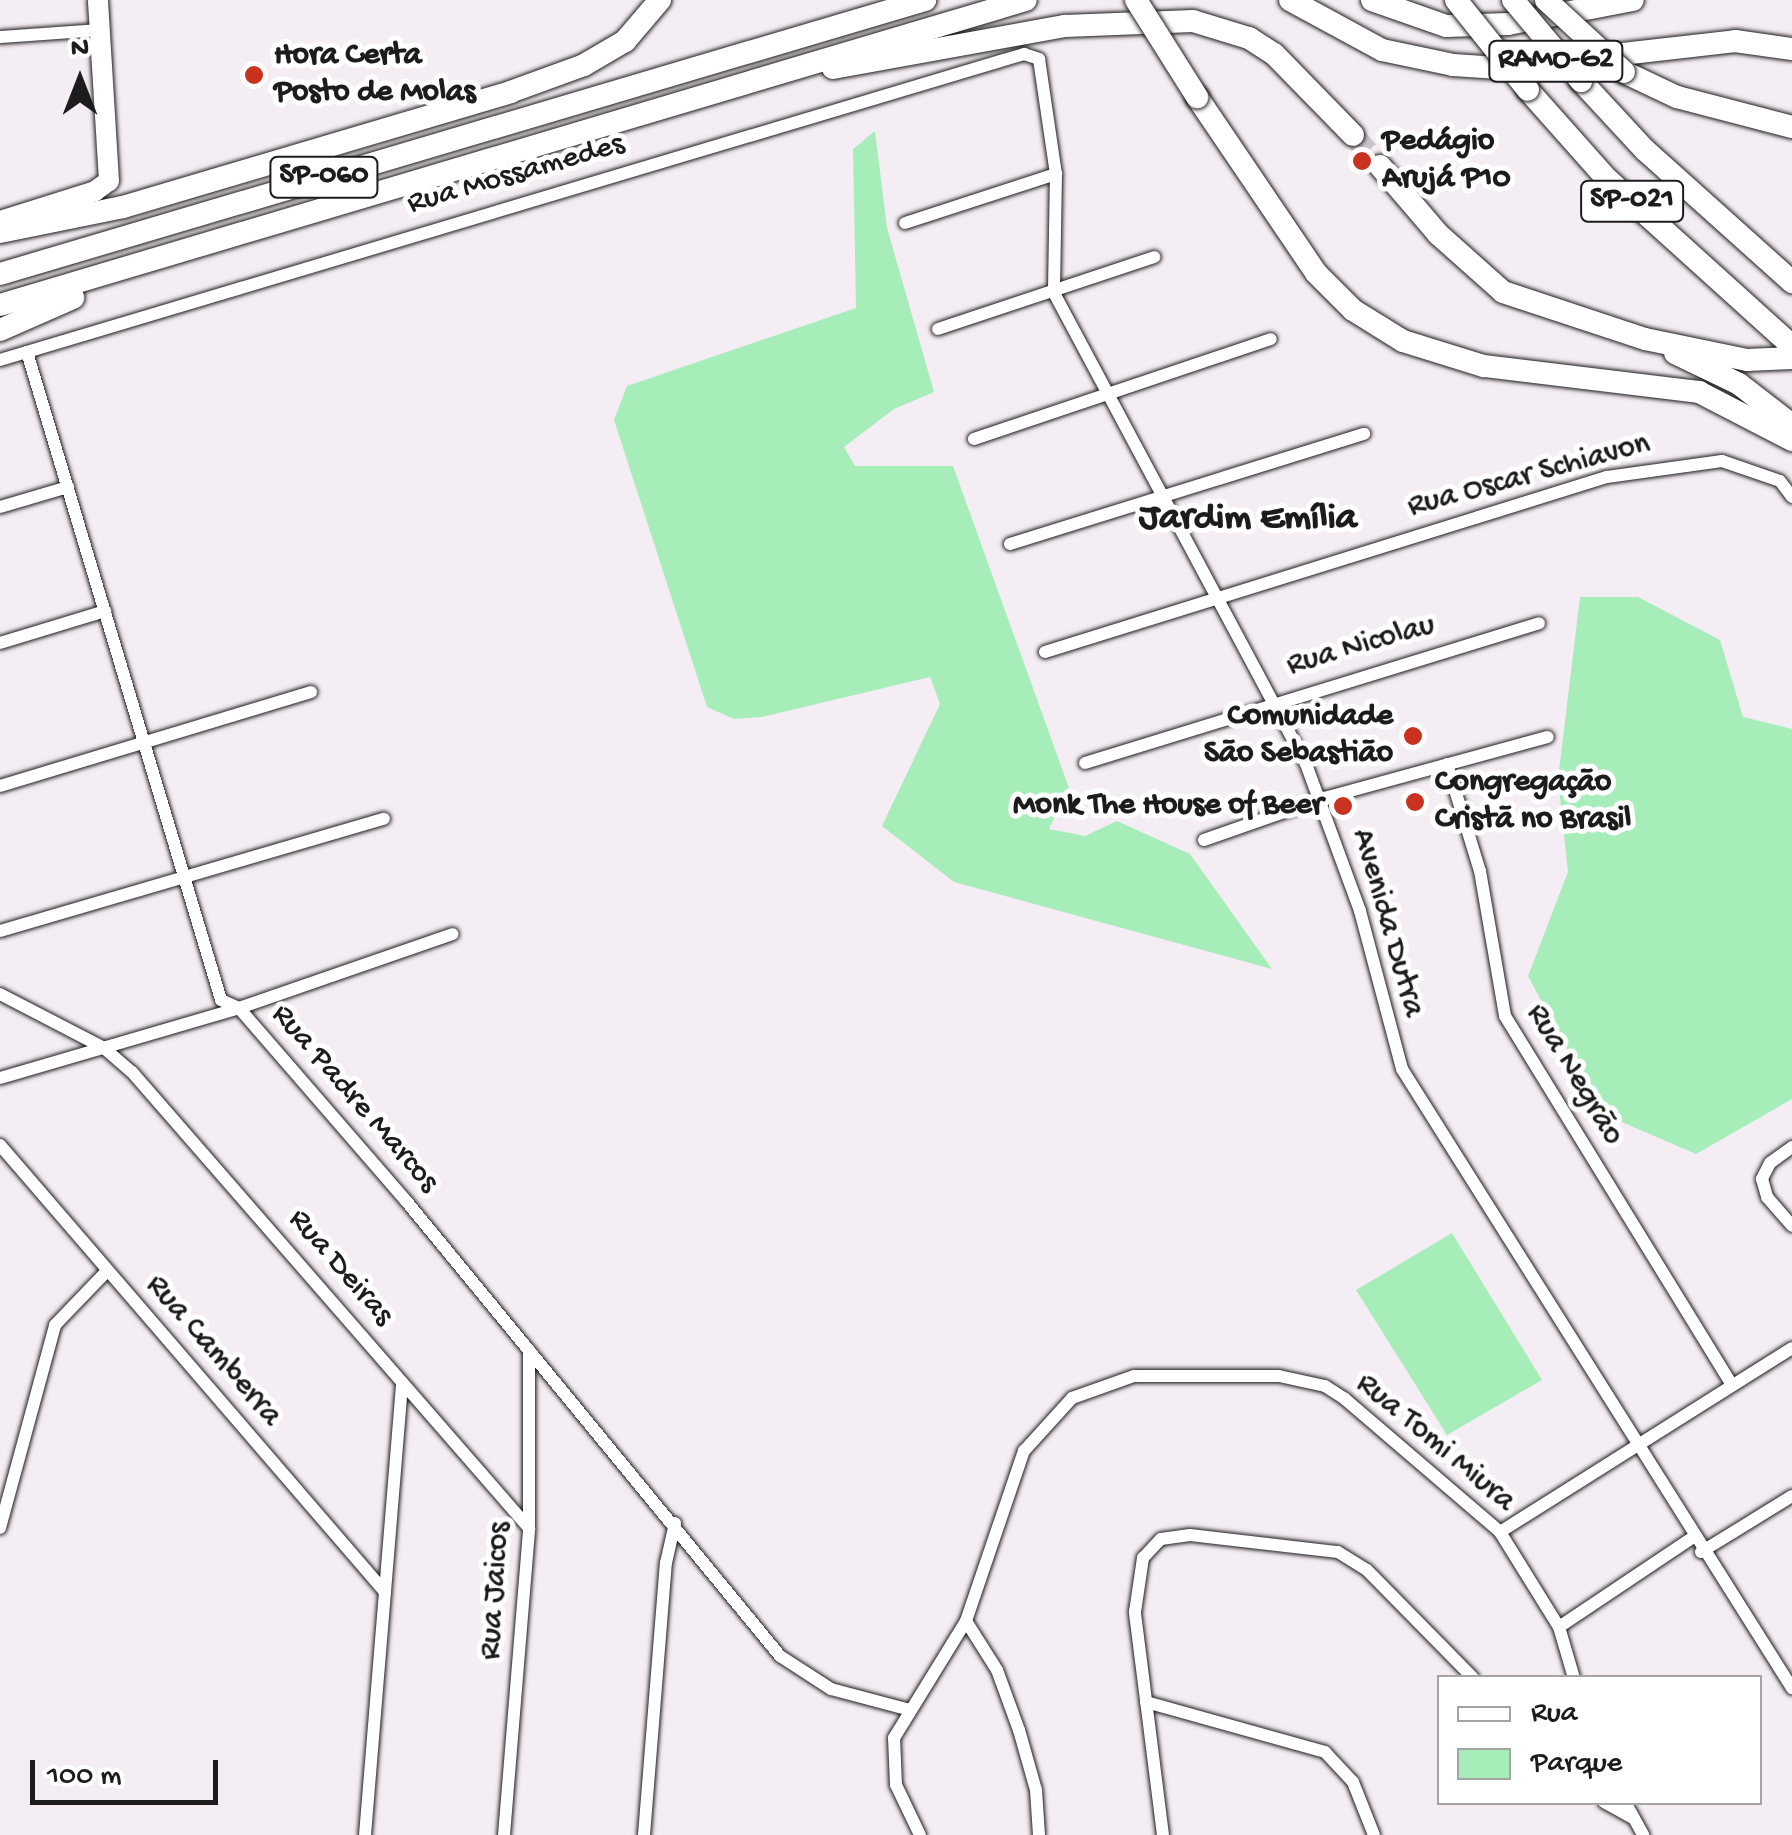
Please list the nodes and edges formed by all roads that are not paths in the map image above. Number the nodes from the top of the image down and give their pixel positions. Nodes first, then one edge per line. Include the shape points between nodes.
1 (98, 0) edge
2 (660, 0) edge
3 (925, 0) edge
4 (1026, 0) edge
5 (1136, 0) edge
6 (1290, 0) edge
7 (1456, 0) edge
8 (1513, 0) edge
9 (1546, 0) edge
10 (1632, 0) edge
11 (1380, 5) edge
12 (101, 30) junction
13 (0, 37) edge
14 (1792, 49) edge
15 (1042, 68) joint
16 (784, 72) junction
17 (1792, 127) edge
18 (1353, 135) tunnel mouth
19 (1380, 166) tunnel mouth
20 (1056, 174) junction
21 (0, 222) edge
22 (905, 223) dead end
23 (0, 232) edge
24 (180, 253) junction
25 (1154, 257) dead end
26 (0, 274) edge
27 (1792, 282) edge
28 (1054, 292) junction
29 (0, 305) edge
30 (938, 328) dead end
31 (0, 330) edge
32 (1271, 339) dead end
33 (1645, 339) junction
34 (1792, 346) edge
35 (27, 352) junction
36 (1792, 358) edge
37 (0, 360) edge
38 (1108, 395) junction
39 (1792, 425) edge
40 (1364, 434) dead end
41 (974, 439) dead end
42 (1792, 440) edge
43 (68, 487) junction
44 (1162, 496) junction
45 (1792, 498) edge
46 (0, 508) edge
47 (1010, 544) dead end
48 (1219, 598) junction
49 (105, 611) junction
50 (1539, 624) dead end
51 (0, 643) edge
52 (1045, 652) dead end
53 (310, 692) dead end
54 (1273, 700) junction
55 (1548, 738) dead end
56 (146, 745) junction
57 (1085, 763) dead end
58 (1448, 764) junction
59 (0, 786) edge
60 (1321, 799) junction
61 (384, 819) dead end
62 (1204, 840) dead end
63 (183, 878) junction
64 (0, 930) edge
65 (453, 934) dead end
66 (0, 994) edge
67 (240, 1008) junction
68 (104, 1048) junction
69 (0, 1078) edge
70 (0, 1144) edge
71 (1792, 1146) edge
72 (1792, 1226) edge
73 (108, 1270) junction
74 (1792, 1348) edge
75 (528, 1350) junction
76 (1731, 1383) junction
77 (402, 1384) junction
78 (1635, 1442) junction
79 (1792, 1496) edge
80 (675, 1523) junction
81 (0, 1528) edge
82 (529, 1528) junction
83 (1500, 1532) junction
84 (1692, 1538) junction
85 (1701, 1552) junction
86 (385, 1592) junction
87 (966, 1621) junction
88 (1559, 1627) junction
89 (1470, 1675) edge
90 (1573, 1675) edge
91 (1792, 1688) edge
92 (1146, 1702) junction
93 (906, 1709) junction
94 (1609, 1805) edge
95 (1626, 1805) edge
96 (1633, 1818) junction
97 (365, 1835) edge
98 (504, 1835) edge
99 (644, 1835) edge
100 (920, 1835) edge
101 (1039, 1835) edge
102 (1163, 1835) edge
103 (1374, 1835) edge
104 (1643, 1835) edge

1 - 12 main road
2 - 23 highway via 625,41 584,65 334,149 122,208
3 - 26 highway, SP-060
4 - 16 highway, SP-060
5 - 42 highway, bridge via 1316,274 1353,310 1402,340 1484,366 1700,392
6 - 14 highway, RAMO-G2 via 1326,24 1419,61 1499,68 1735,41
7 - 34 highway, SP-021, bridge via 1606,178
8 - 27 highway, SP-021, bridge via 1645,150
9 - 17 highway, bridge via 1624,72 1677,98
10 - 11 highway via 1508,24 1446,26
12 - 13 street
12 - 21 main road via 109,180 95,191
15 - 20 street, Avenida Dutra
15 - 35 street, Rua Mossamedes via 1039,58 1024,54
16 - 18 highway via 876,64 1093,23 1194,22 1250,38 1274,54
16 - 24 highway, SP-060
19 - 33 highway via 1438,234 1503,292
20 - 22 street
20 - 28 street, Avenida Dutra
24 - 29 highway, SP-060
24 - 31 highway via 150,274 100,287
25 - 28 street
28 - 30 street
28 - 38 street, Avenida Dutra
32 - 38 street
33 - 36 highway via 1747,360
33 - 39 highway via 1739,384
35 - 37 street, Rua Mossamedes
35 - 43 street, Rua Padre Marcos
38 - 41 street
38 - 44 street, Avenida Dutra
40 - 44 street
43 - 46 street
43 - 49 street, Rua Padre Marcos
44 - 47 street
44 - 48 street, Avenida Dutra
45 - 48 street, Rua Oscar Schiavon via 1780,481 1758,469 1722,461 1680,464 1549,493
48 - 52 street, Rua Oscar Schiavon
48 - 54 street, Avenida Dutra
49 - 51 street
49 - 56 street, Rua Padre Marcos
50 - 54 street, Rua Nicolau
53 - 56 street
54 - 57 street, Rua Nicolau
54 - 60 street, Avenida Dutra
55 - 58 street
56 - 59 street
56 - 63 street, Rua Padre Marcos
58 - 60 street
58 - 76 street, Rua Negrão via 1480,870 1505,1016
60 - 62 street
60 - 78 street, Avenida Dutra via 1360,911 1402,1069
61 - 63 street
63 - 64 street
63 - 67 street, Rua Padre Marcos via 215,989 221,1000
65 - 67 street
66 - 68 street
67 - 68 street
67 - 75 street, Rua Padre Marcos
68 - 69 street
68 - 77 street, Rua Deiras
70 - 73 street, Rua Camberra
71 - 72 street via 1762,1179 1767,1197
73 - 81 street via 55,1325
73 - 86 street, Rua Camberra
74 - 76 street
75 - 80 street, Rua Padre Marcos
75 - 82 street, Rua Jaicos
76 - 78 street
77 - 82 street, Rua Deiras
77 - 86 street
78 - 83 street
78 - 84 street, Avenida Dutra
79 - 85 street
80 - 93 street, Rua Padre Marcos via 792,1668 831,1689
80 - 99 street via 666,1563
82 - 98 street, Rua Jaicos
83 - 87 street, Rua Tomi Miura via 1324,1386 1279,1376 1134,1376 1072,1398 1036,1431 993,1532
83 - 88 street, Rua Tomi Miura
84 - 85 street, Avenida Dutra
84 - 88 street
85 - 91 street, Avenida Dutra
86 - 97 street
87 - 93 street, Rua Tomi Miura
87 - 101 street via 997,1670 1020,1730
88 - 90 street, Rua Tomi Miura
89 - 92 street via 1367,1570 1338,1552 1190,1535 1151,1546 1136,1589
92 - 102 street
92 - 103 street via 1325,1752 1353,1782
93 - 100 street, Rua Tomi Miura via 894,1738 892,1769
94 - 96 street
95 - 96 street
96 - 104 street

